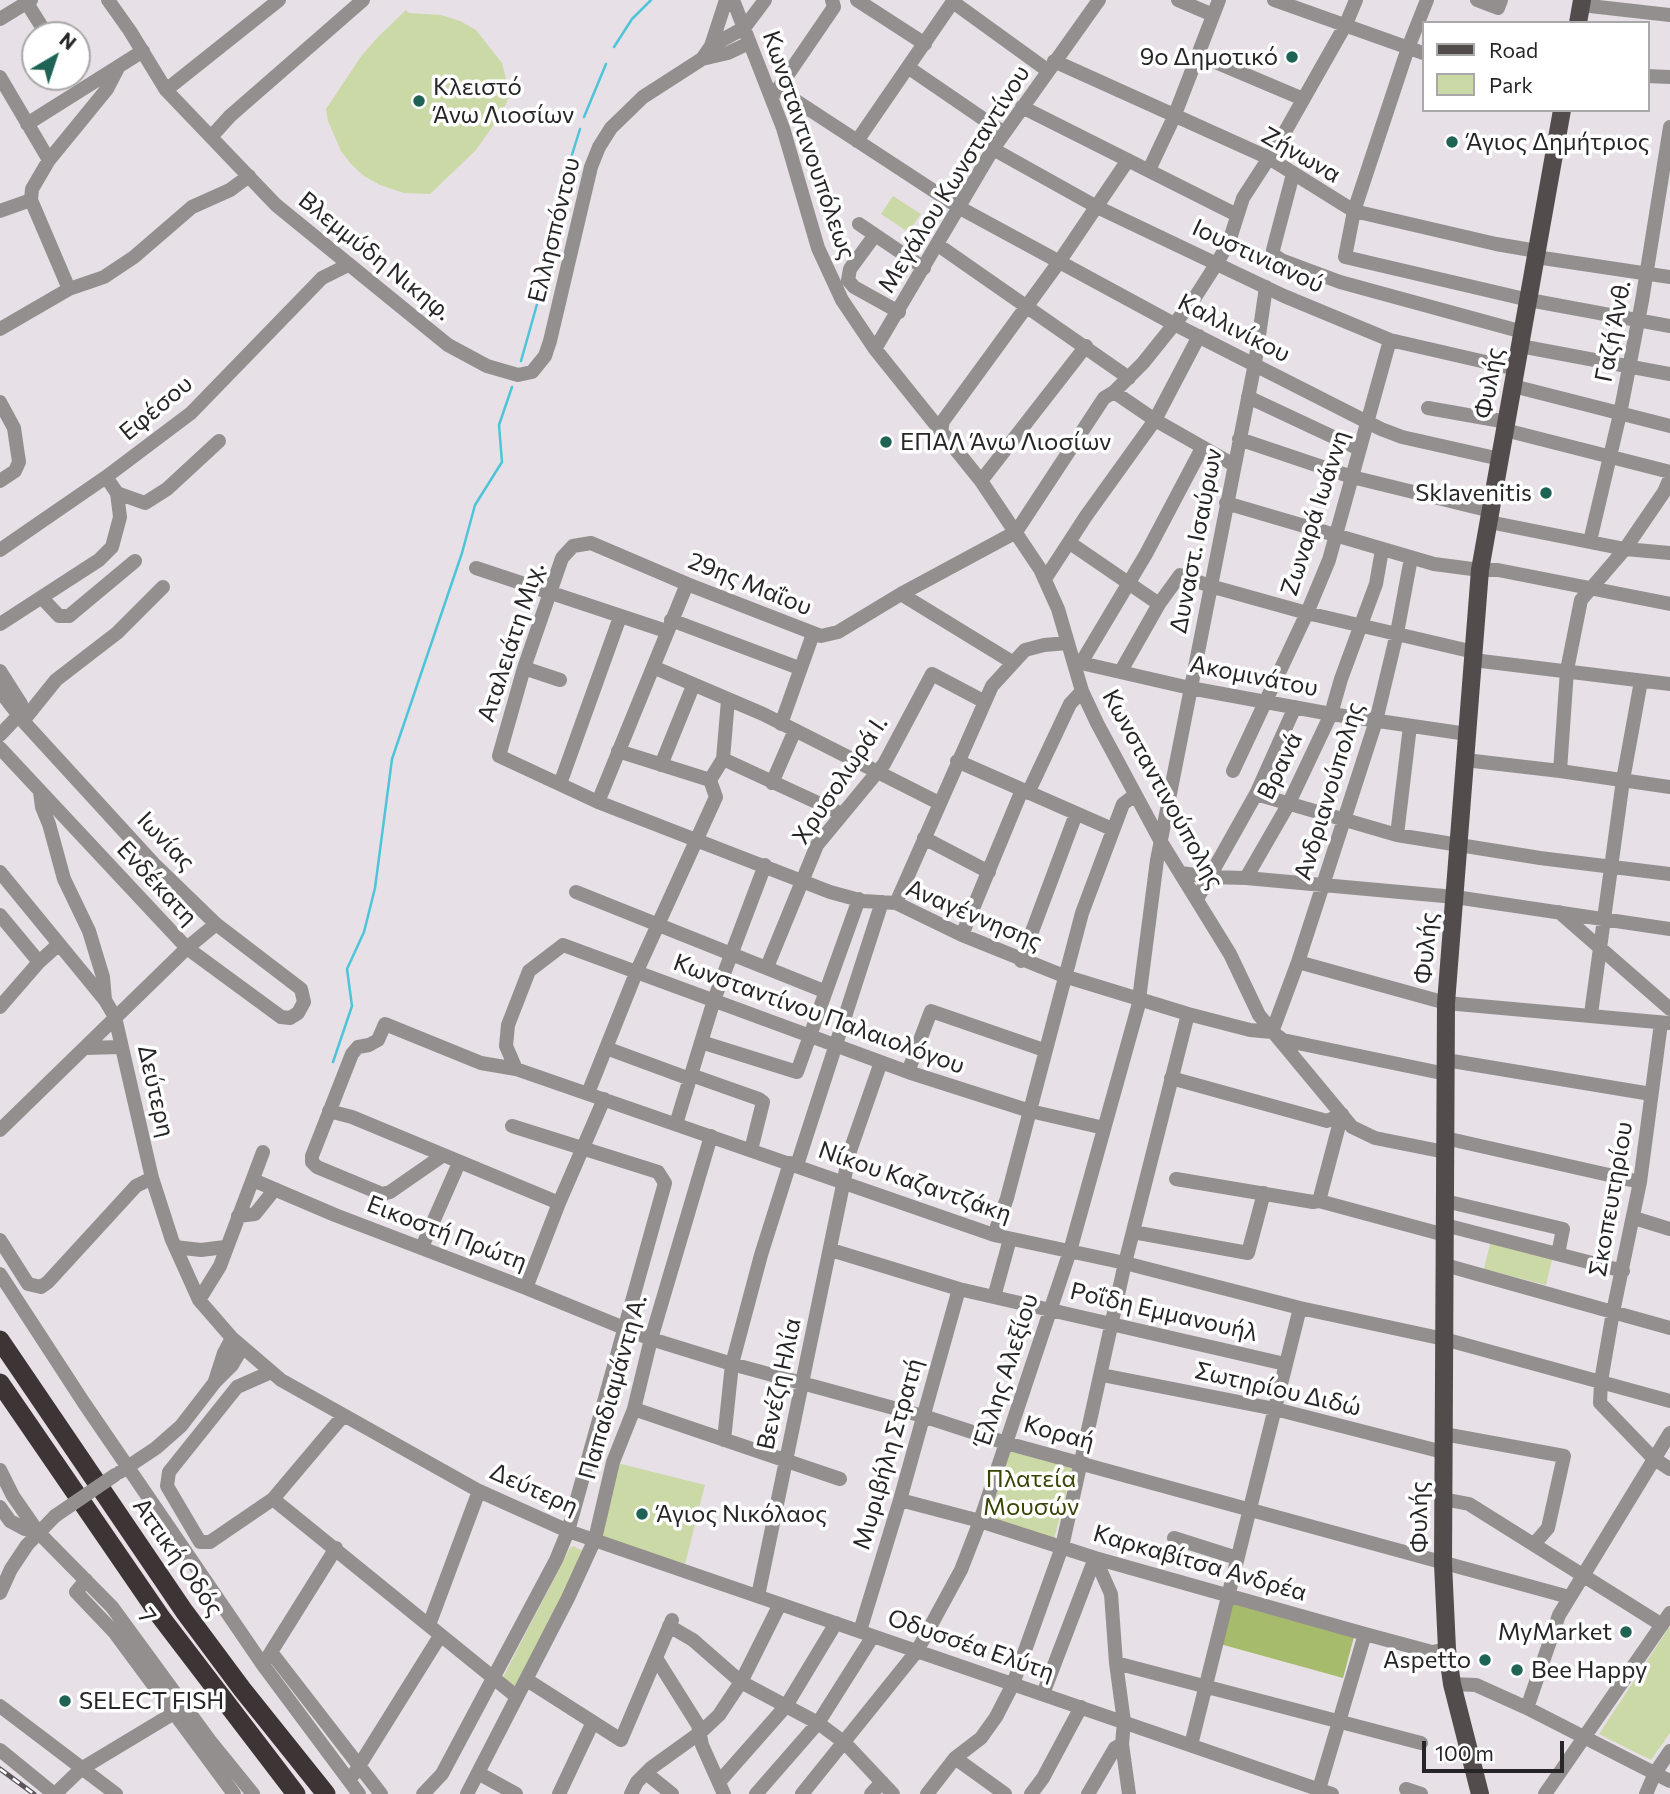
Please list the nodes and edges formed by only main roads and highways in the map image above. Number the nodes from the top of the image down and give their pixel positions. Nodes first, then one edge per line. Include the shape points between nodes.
1 (1562, 112) edge
2 (0, 1340) edge
3 (0, 1383) edge
4 (296, 1794) edge
5 (326, 1794) edge
6 (1480, 1794) edge

1 - 6 main road, Φυλής via 1480,570 1446,1003 1443,1564 1452,1684
2 - 5 highway, Αττική Οδός via 184,1611
3 - 4 highway, Αττική Οδός via 160,1616

